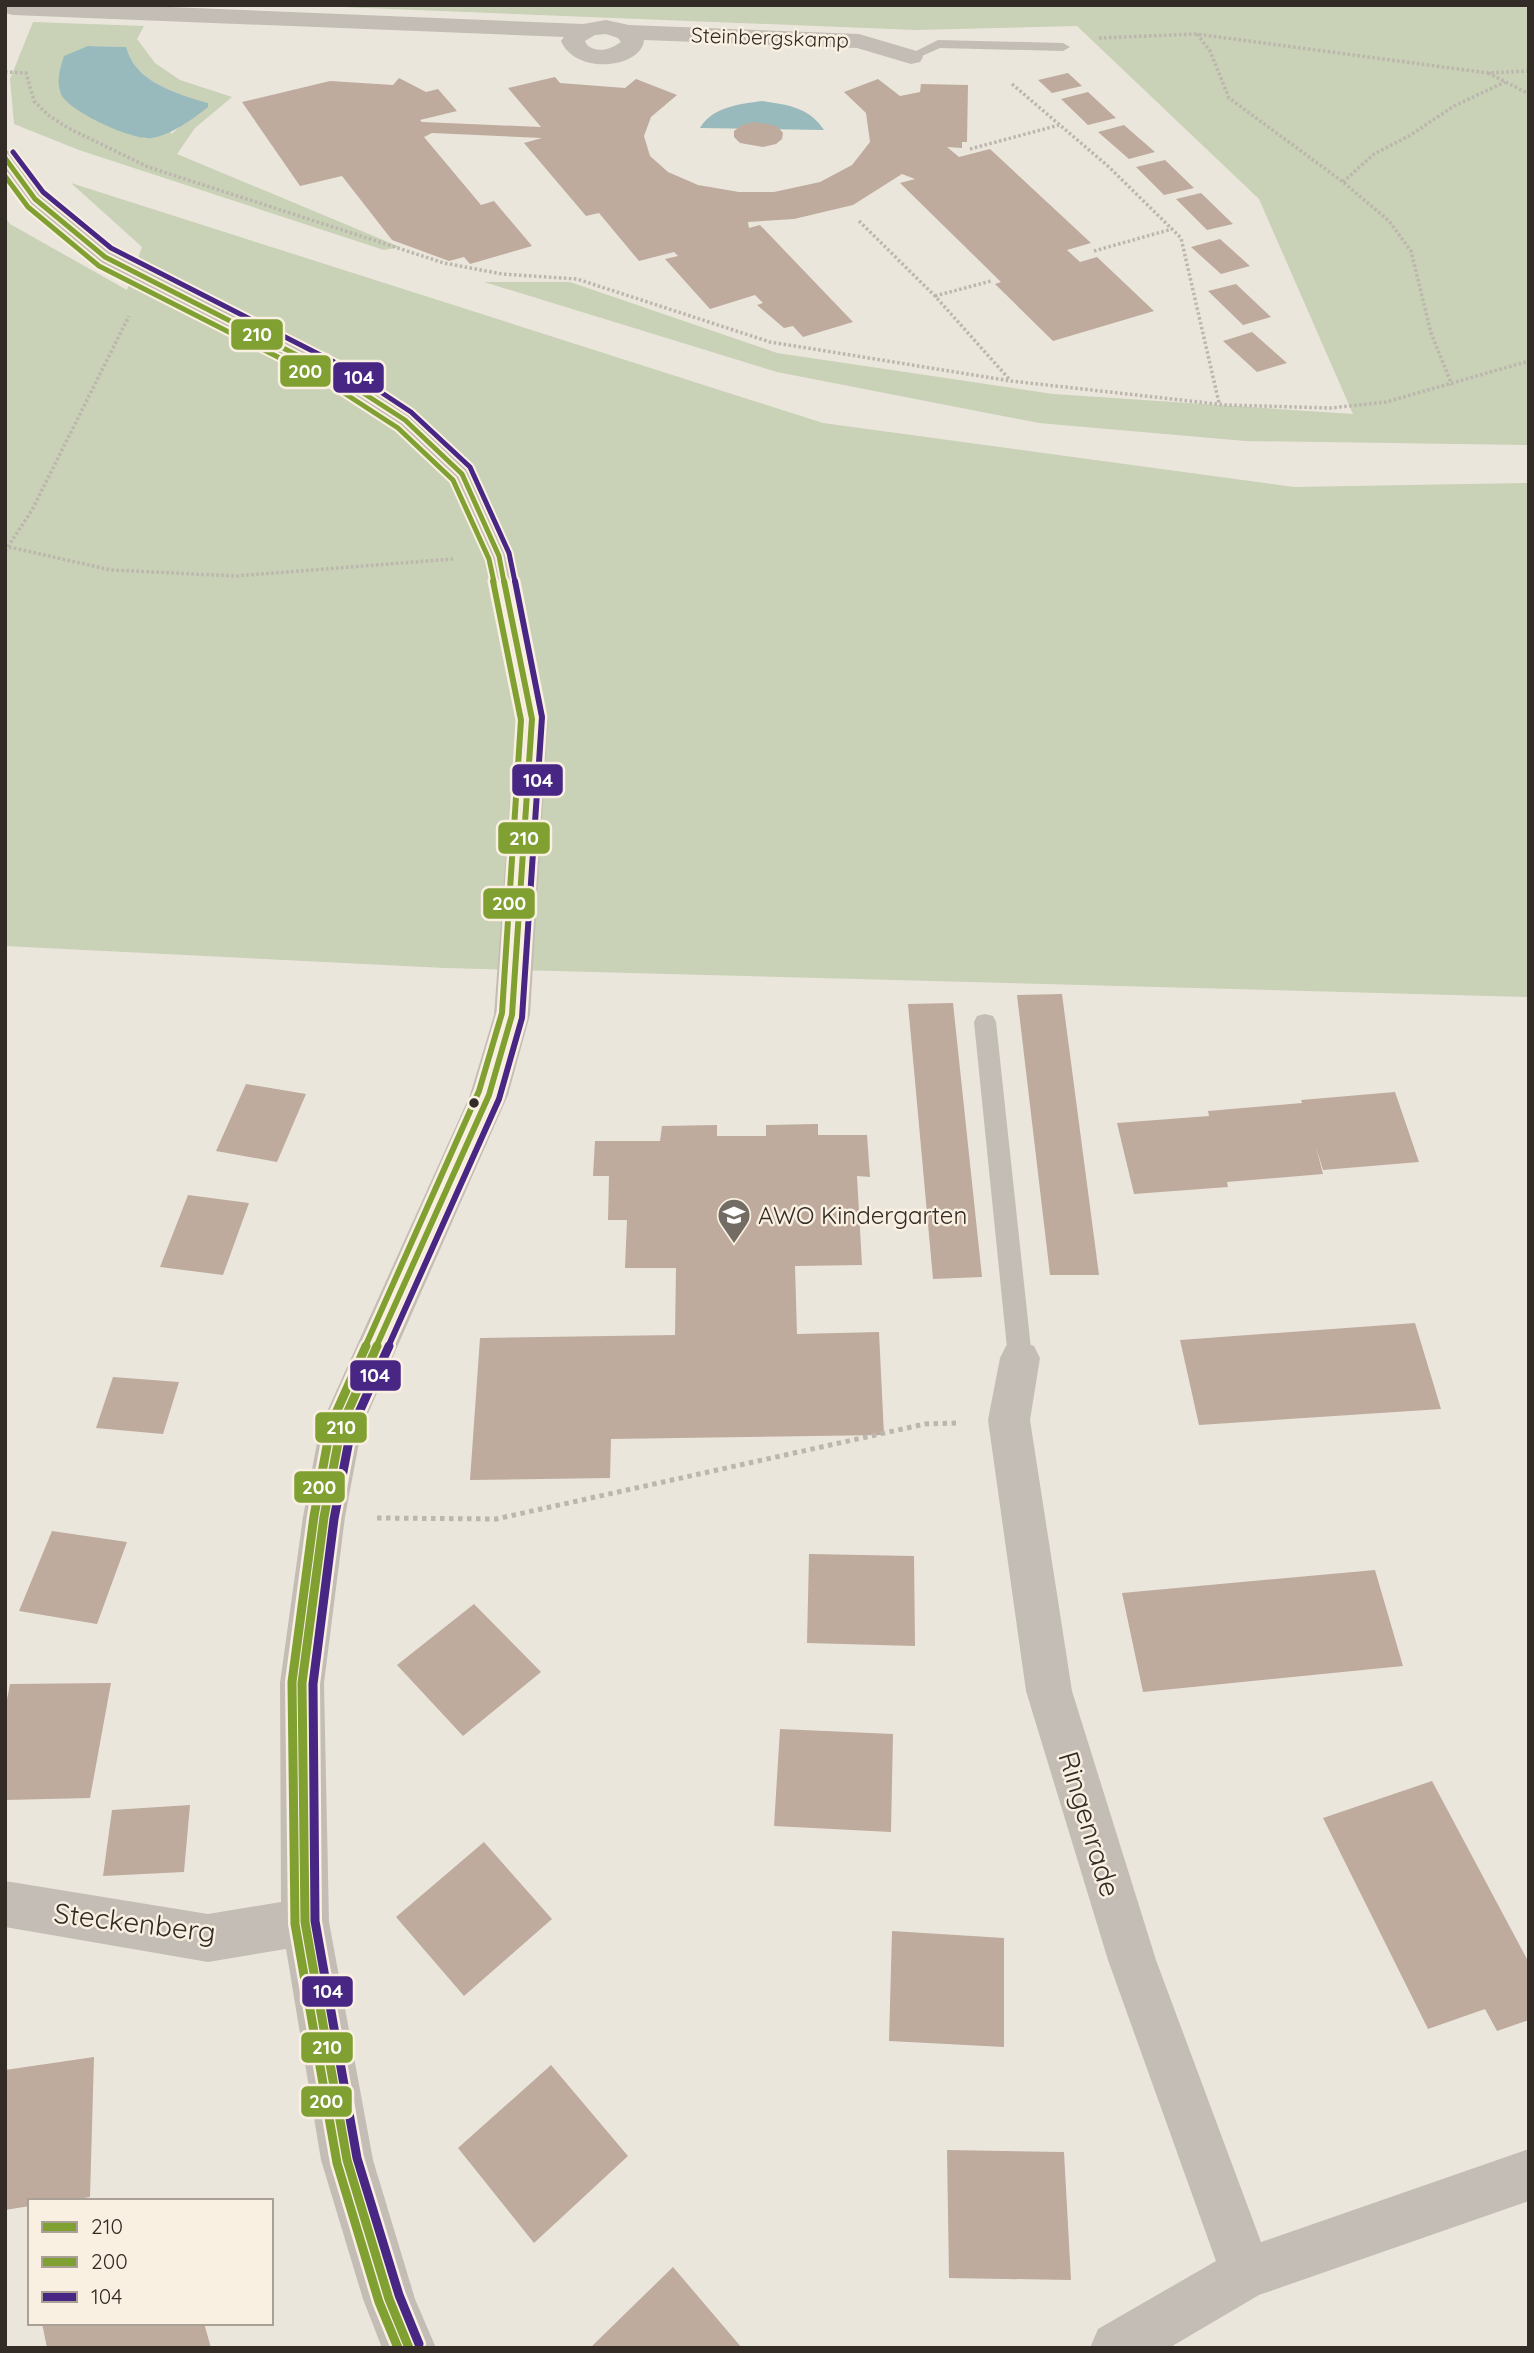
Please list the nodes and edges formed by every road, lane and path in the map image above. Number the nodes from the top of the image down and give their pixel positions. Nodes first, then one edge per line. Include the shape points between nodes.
1 (11, 12) edge
2 (1196, 34) junction
3 (1063, 47) joint
4 (911, 57) joint
5 (1529, 71) edge
6 (5, 72) edge
7 (1488, 73) junction
8 (1003, 80) dead end
9 (1505, 82) junction
10 (1529, 94) edge
11 (1060, 125) junction
12 (970, 149) dead end
13 (5, 158) edge
14 (1343, 182) junction
15 (859, 221) dead end
16 (1173, 229) junction
17 (1094, 251) dead end
18 (149, 278) junction
19 (991, 281) dead end
20 (935, 296) junction
21 (1529, 361) edge
22 (1011, 381) junction
23 (1452, 385) junction
24 (1219, 403) junction
25 (7, 549) edge
26 (499, 556) junction
27 (985, 1023) dead end
28 (1020, 1358) joint
29 (1009, 1420) junction
30 (324, 1517) junction
31 (5, 1904) edge
32 (305, 1922) junction
33 (1529, 2175) edge
34 (1246, 2273) junction
35 (409, 2348) edge
36 (1117, 2348) edge

1 - 4 street, Steinbergskamp via 584,31 576,35 573,47 599,57 629,49 633,43 627,32 859,41
2 - 3 path via 1106,36
2 - 7 path
2 - 14 path via 1210,51 1229,98
3 - 4 lane via 938,44
5 - 7 path
6 - 22 path via 26,73 34,101 48,116 148,167 444,263 502,274 577,279 770,342
7 - 9 path
8 - 11 path
9 - 10 path
9 - 14 path via 1454,106 1374,154
11 - 12 path
11 - 16 path
13 - 18 street via 35,199 57,219 106,257
14 - 23 path via 1389,221 1411,251 1431,333
15 - 20 path
16 - 17 path
16 - 24 path via 1181,238
18 - 25 path via 32,510
18 - 26 street via 332,373 405,419 462,474
19 - 20 path
20 - 22 path
21 - 23 path
22 - 24 path
23 - 24 path via 1386,402 1331,408
25 - 26 path via 111,570 235,576
26 - 30 street via 531,719 512,1015 489,1095 341,1427
27 - 28 lane
28 - 29 street, Ringenrade
29 - 30 path via 925,1424 496,1519
29 - 34 street, Ringenrade via 1049,1691 1132,1960
30 - 32 street via 302,1683
31 - 32 street, Steckenberg via 208,1938
32 - 35 street via 347,2160
33 - 34 street
34 - 36 street

